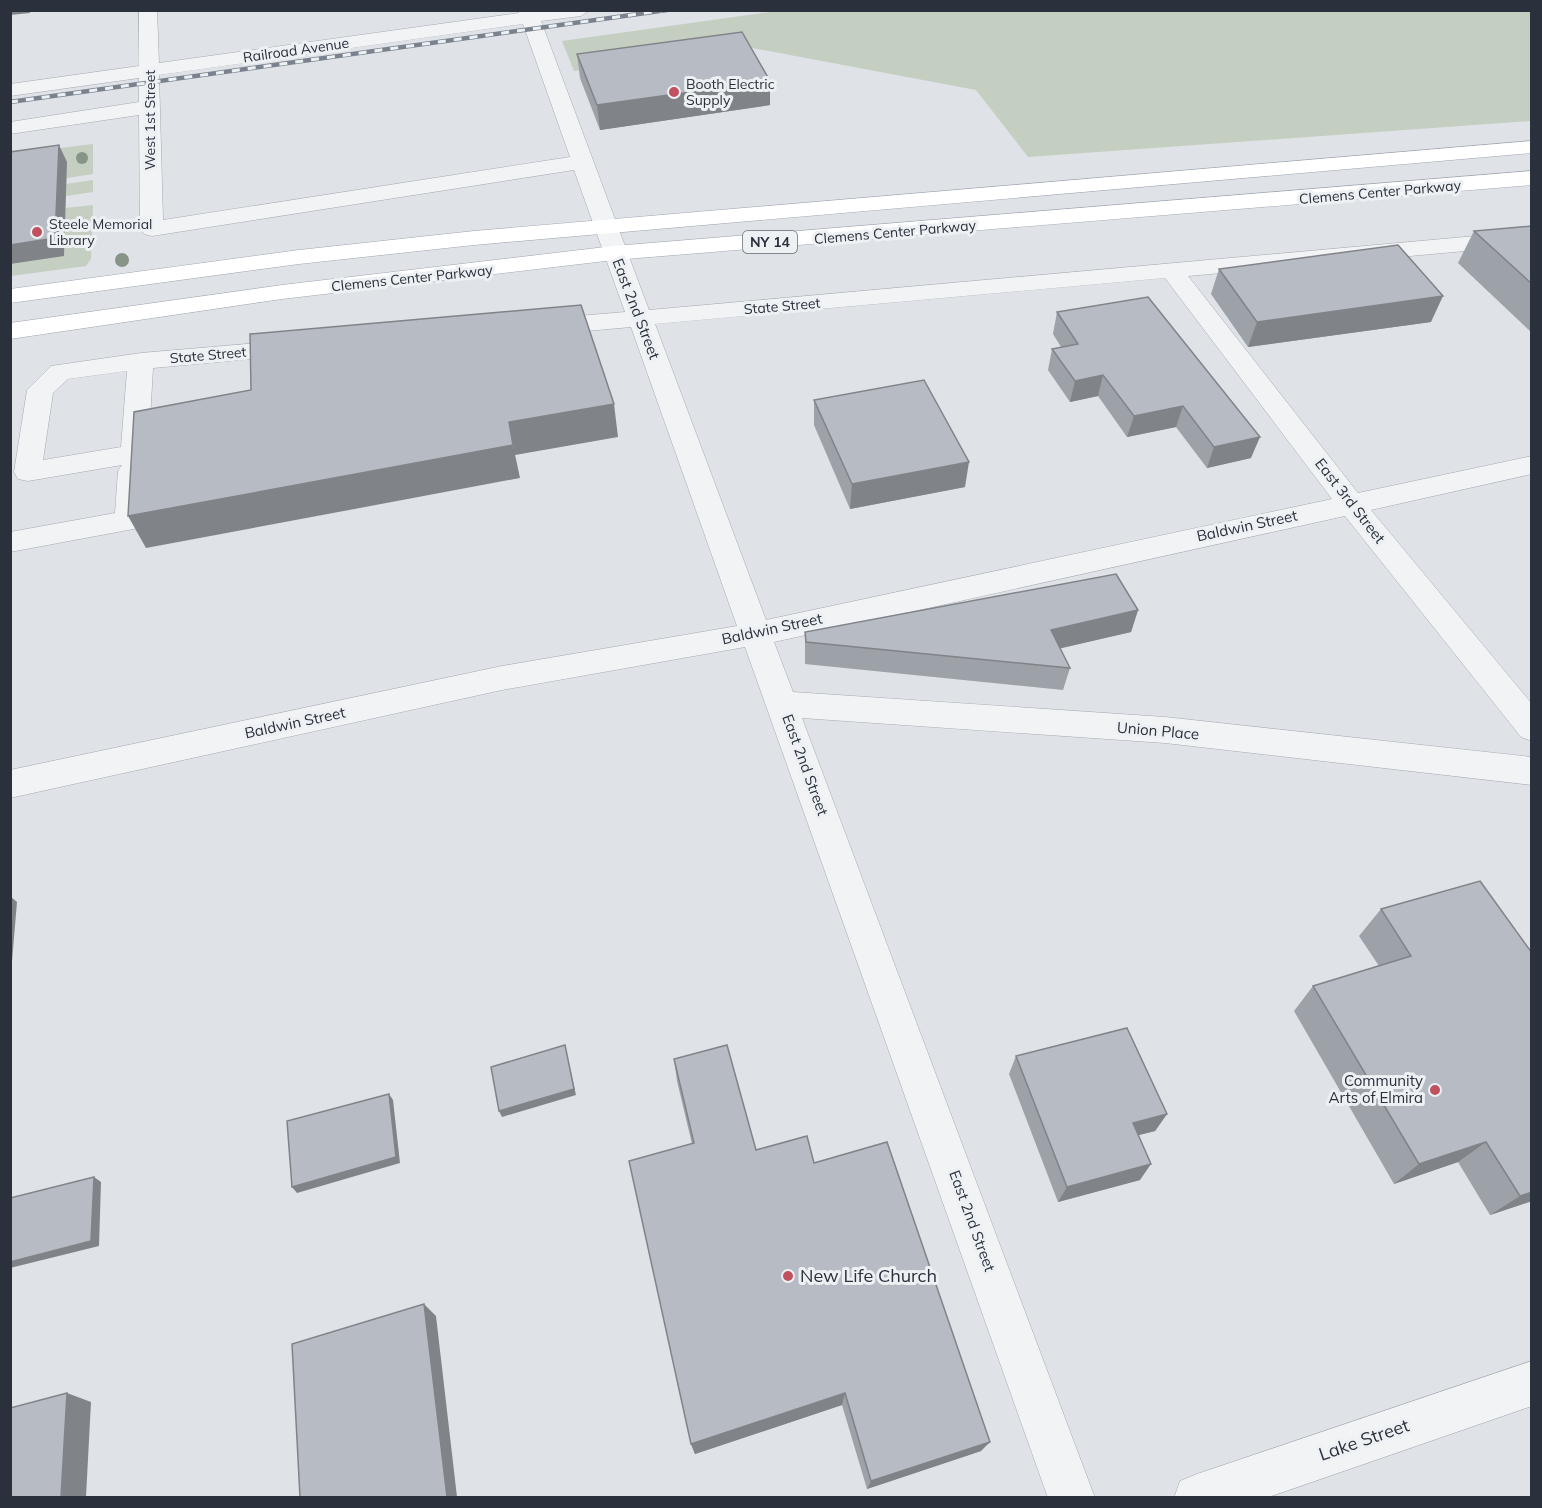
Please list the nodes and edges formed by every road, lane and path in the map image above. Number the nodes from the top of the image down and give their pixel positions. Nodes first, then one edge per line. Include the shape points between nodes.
1 (148, 10) edge
2 (581, 10) edge
3 (530, 20) edge
4 (150, 70) junction
5 (10, 90) edge
6 (149, 107) junction
7 (10, 128) edge
8 (1532, 147) edge
9 (581, 162) junction
10 (1532, 178) edge
11 (604, 225) junction
12 (1532, 238) edge
13 (614, 253) junction
14 (1172, 271) junction
15 (10, 296) edge
16 (641, 320) junction
17 (10, 330) edge
18 (517, 330) edge
19 (317, 346) edge
20 (141, 361) junction
21 (40, 390) junction
22 (10, 394) edge
23 (134, 454) junction
24 (1532, 465) edge
25 (19, 473) edge
26 (1350, 503) junction
27 (10, 542) edge
28 (756, 634) junction
29 (783, 704) junction
30 (1532, 728) edge
31 (1532, 771) edge
32 (10, 784) edge
33 (1532, 1383) edge
34 (1072, 1497) edge
35 (1197, 1497) edge

1 - 4 street, West 1st Street
2 - 3 street, Railroad Avenue
3 - 4 street, Railroad Avenue
3 - 9 street, East 2nd Street
4 - 5 street, Railroad Avenue
4 - 6 street, West 1st Street
6 - 7 street
6 - 9 street, West 1st Street via 152,229
8 - 11 main road, NY 14
9 - 11 street, East 2nd Street
10 - 13 main road, Clemens Center Parkway / NY 14
11 - 13 street, East 2nd Street
11 - 15 main road, NY 14 via 299,257
12 - 14 street, State Street
13 - 16 street, East 2nd Street
13 - 17 main road, Clemens Center Parkway / NY 14 via 282,292
14 - 16 street, State Street
14 - 26 street, East 3rd Street
16 - 18 street, State Street
16 - 28 street, East 2nd Street
19 - 20 street, State Street
20 - 21 street, State Street via 60,372
20 - 23 street
21 - 22 street
21 - 25 street
23 - 25 street
23 - 27 street via 129,521
24 - 26 street, Baldwin Street
26 - 28 street, Baldwin Street
26 - 30 street, East 3rd Street
28 - 29 street, East 2nd Street
28 - 32 street, Baldwin Street via 502,678
29 - 31 street, Union Place via 1165,730
29 - 34 street, East 2nd Street
33 - 35 street, Lake Street

